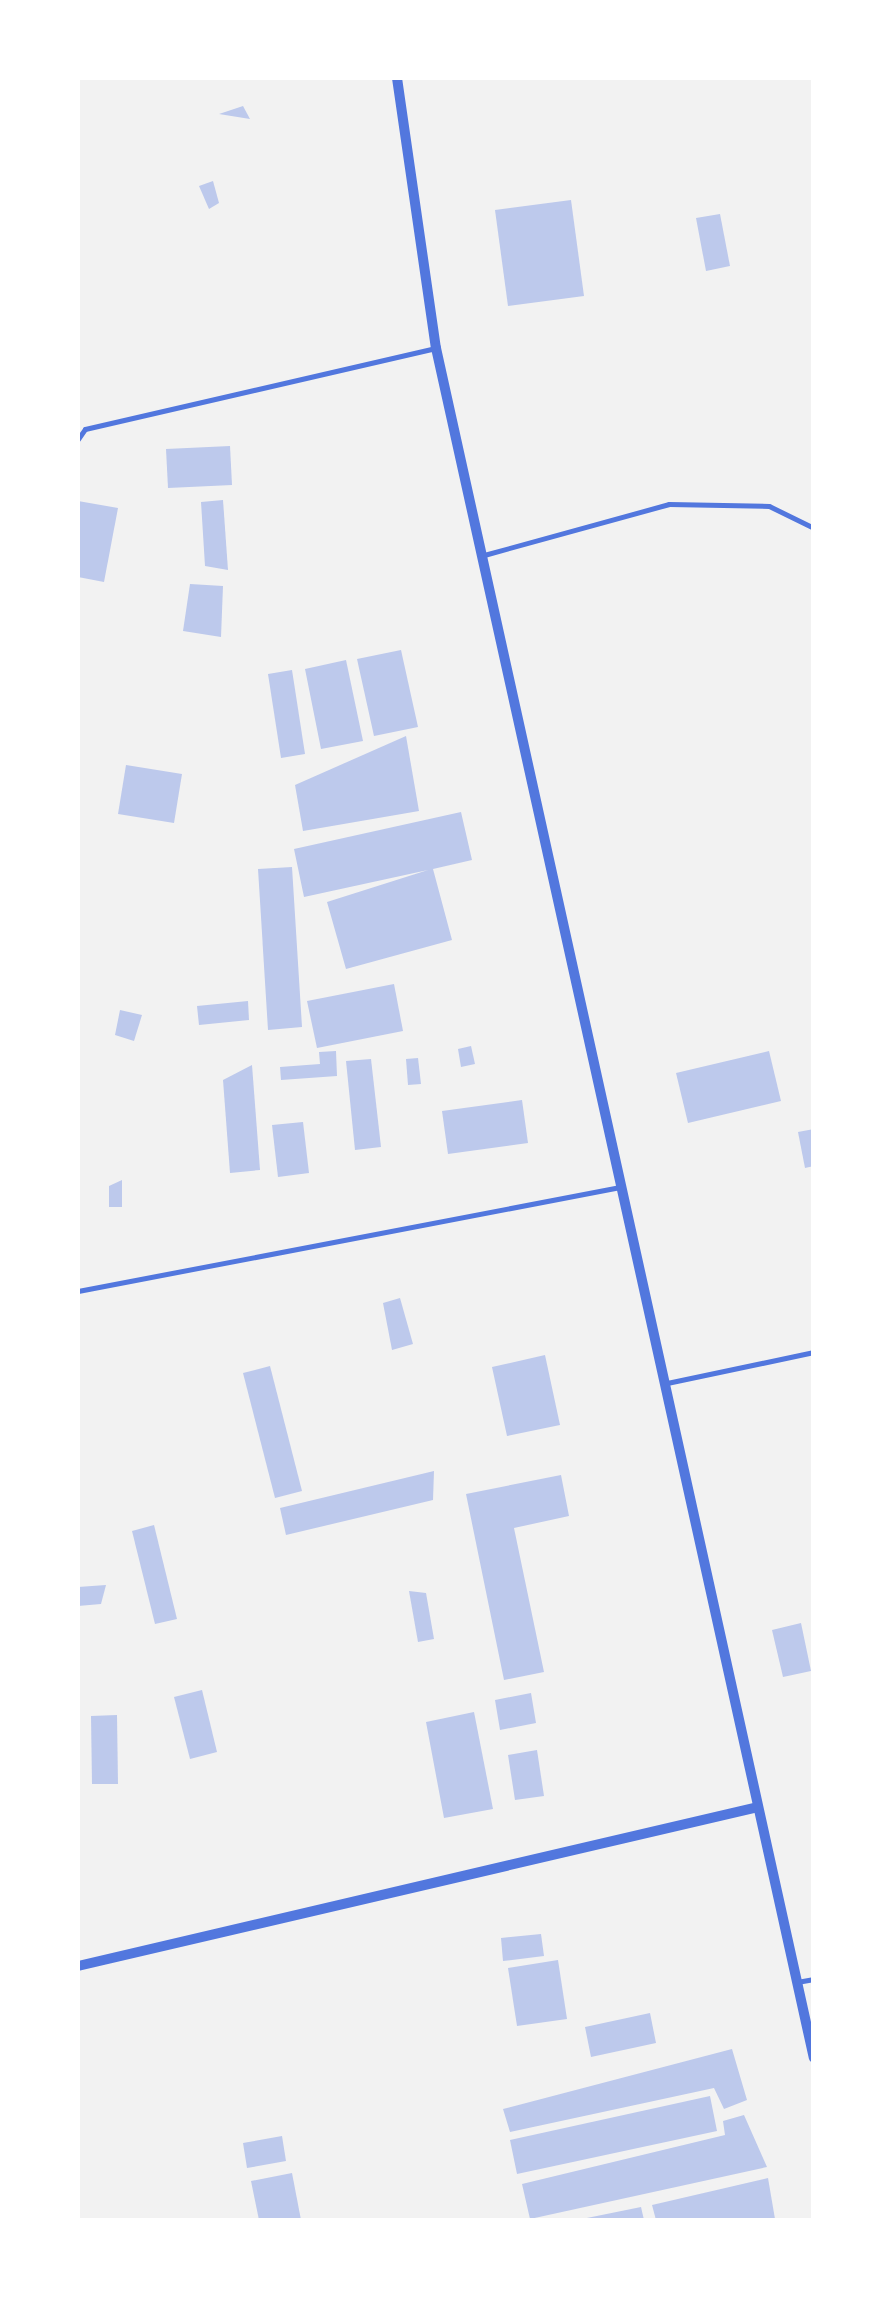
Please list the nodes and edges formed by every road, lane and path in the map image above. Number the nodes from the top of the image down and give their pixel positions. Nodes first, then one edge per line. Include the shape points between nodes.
1 (397, 78) edge
2 (436, 348) junction
3 (78, 439) edge
4 (814, 528) edge
5 (482, 556) junction
6 (621, 1187) junction
7 (78, 1291) edge
8 (814, 1352) edge
9 (664, 1383) junction
10 (758, 1807) junction
11 (78, 1966) edge
12 (814, 1979) edge
13 (797, 1982) junction
14 (814, 2058) edge

1 - 2 street
2 - 3 lane via 84,429
2 - 5 street
4 - 5 lane via 769,506 668,504
5 - 6 street
6 - 7 lane
6 - 9 street
8 - 9 lane
9 - 10 street
10 - 11 street
10 - 13 street
12 - 13 lane
13 - 14 street

